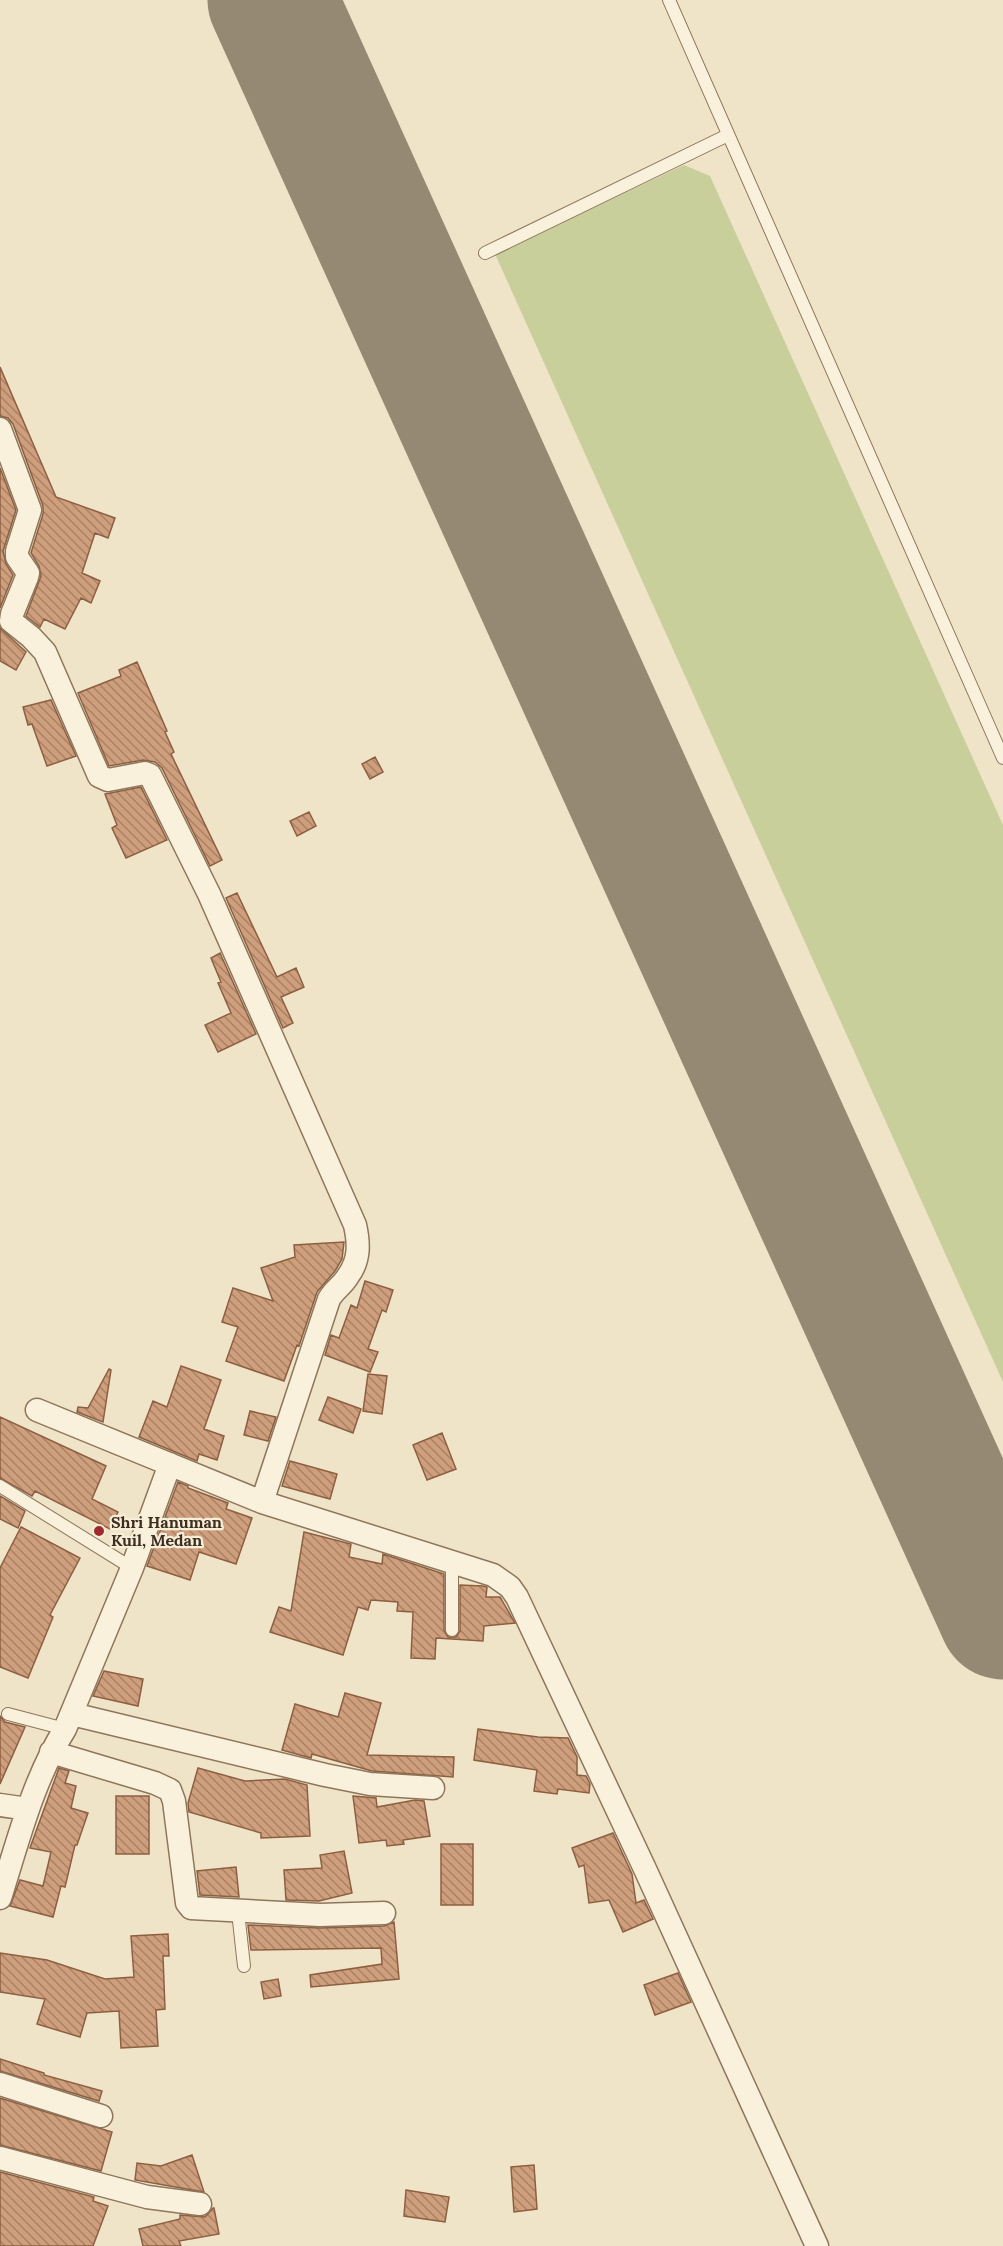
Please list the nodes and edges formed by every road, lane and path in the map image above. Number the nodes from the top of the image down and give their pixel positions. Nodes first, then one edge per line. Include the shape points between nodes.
1 (669, 0) edge
2 (728, 135) junction
3 (485, 253) dead end
4 (0, 429) edge
5 (6, 618) edge
6 (1003, 758) edge
7 (37, 1410) dead end
8 (170, 1464) junction
9 (0, 1486) edge
10 (262, 1502) junction
11 (452, 1563) junction
12 (132, 1568) junction
13 (452, 1630) dead end
14 (8, 1714) dead end
15 (68, 1721) junction
16 (51, 1752) junction
17 (433, 1788) dead end
18 (0, 1805) edge
19 (28, 1809) junction
20 (0, 1898) edge
21 (238, 1912) junction
22 (384, 1913) dead end
23 (244, 1966) dead end
24 (0, 2084) edge
25 (101, 2116) dead end
26 (0, 2158) edge
27 (200, 2204) dead end
28 (817, 2246) edge

1 - 2 lane
2 - 3 lane
2 - 6 lane
4 - 5 street via 30,510 17,551 27,578
5 - 10 street via 45,652 99,776 108,780 150,774 209,894 355,1225 357,1259 329,1299
7 - 8 street
8 - 10 street
8 - 12 street
9 - 12 lane
10 - 11 street
11 - 13 lane
11 - 28 street via 502,1580 517,1597
12 - 15 street
14 - 15 lane
15 - 16 street
15 - 17 street via 325,1776 378,1785
16 - 19 street
16 - 21 street via 170,1790 187,1903 201,1910
18 - 19 street
19 - 20 street
21 - 22 street via 338,1916
21 - 23 lane
24 - 25 street
26 - 27 street via 147,2197

